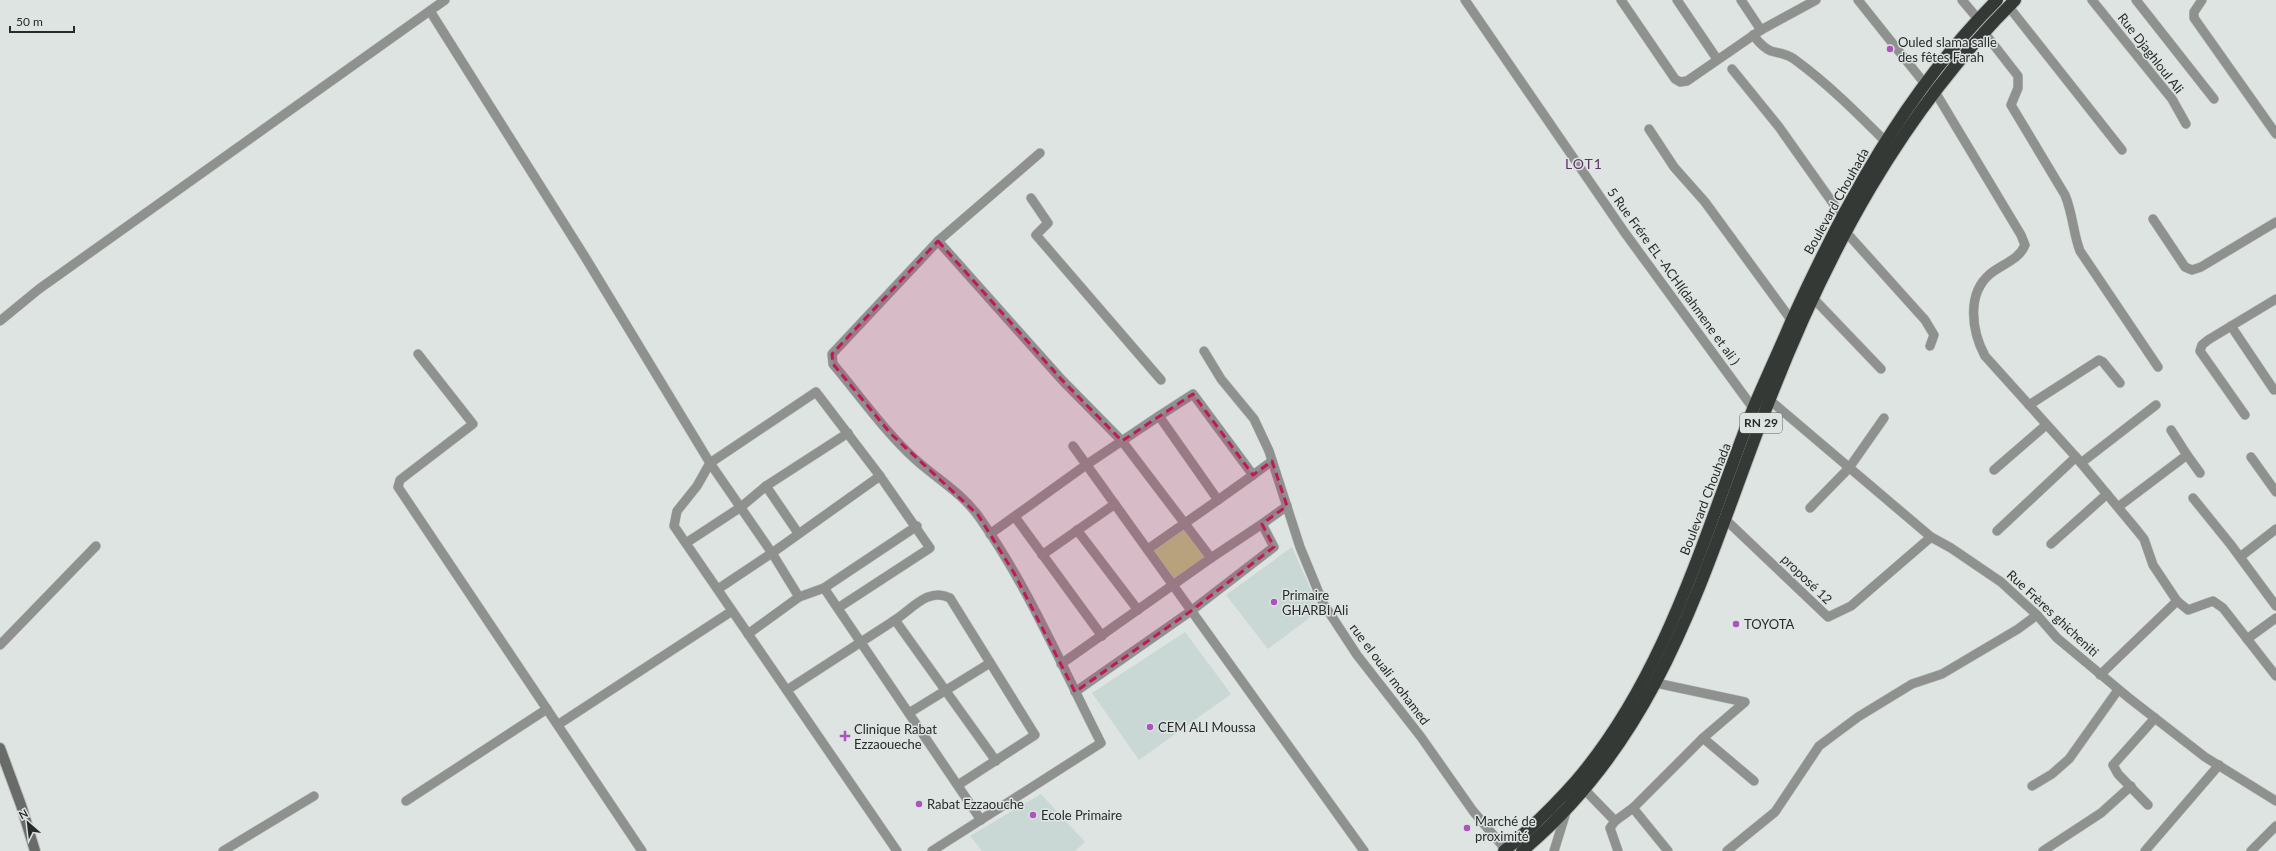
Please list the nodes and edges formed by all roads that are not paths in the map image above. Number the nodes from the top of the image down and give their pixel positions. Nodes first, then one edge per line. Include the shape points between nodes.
1 (445, 0) edge
2 (1465, 0) edge
3 (1621, 0) edge
4 (1677, 0) edge
5 (1741, 0) edge
6 (1816, 0) edge
7 (1858, 0) edge
8 (1962, 0) edge
9 (1997, 0) edge
10 (2092, 0) edge
11 (2136, 0) edge
12 (2202, 0) edge
13 (2012, 3) edge
14 (430, 11) junction
15 (1978, 19) junction
16 (1761, 30) junction
17 (1983, 31) junction
18 (1753, 35) junction
19 (1718, 59) junction
20 (1732, 69) dead end
21 (1930, 87) junction
22 (2214, 99) dead end
23 (2186, 124) dead end
24 (1649, 129) dead end
25 (2276, 134) edge
26 (1885, 141) junction
27 (2122, 150) dead end
28 (1040, 153) dead end
29 (1031, 198) dead end
30 (1842, 216) junction
31 (2153, 219) dead end
32 (2276, 222) edge
33 (1845, 231) junction
34 (938, 241) junction
35 (1814, 298) junction
36 (2276, 299) edge
37 (0, 321) edge
38 (1792, 321) junction
39 (2231, 326) junction
40 (1930, 346) dead end
41 (1204, 351) dead end
42 (418, 354) dead end
43 (2158, 367) dead end
44 (1881, 369) dead end
45 (1161, 380) dead end
46 (2120, 383) dead end
47 (2274, 390) dead end
48 (1765, 397) junction
49 (2029, 405) junction
50 (2156, 405) dead end
51 (1753, 408) junction
52 (2245, 415) dead end
53 (1159, 416) junction
54 (1884, 418) dead end
55 (2046, 425) junction
56 (2171, 430) dead end
57 (848, 434) junction
58 (1122, 441) junction
59 (1073, 446) dead end
60 (2187, 455) junction
61 (2251, 457) dead end
62 (2078, 460) junction
63 (1272, 461) junction
64 (710, 463) junction
65 (1086, 465) junction
66 (1849, 468) junction
67 (1994, 470) dead end
68 (2200, 472) dead end
69 (1254, 475) junction
70 (880, 476) junction
71 (766, 486) junction
72 (2276, 492) edge
73 (2107, 494) junction
74 (2192, 498) dead end
75 (1218, 500) junction
76 (1115, 504) junction
77 (1287, 506) junction
78 (741, 507) junction
79 (2118, 507) junction
80 (1810, 508) dead end
81 (1015, 517) junction
82 (1726, 520) junction
83 (1184, 524) junction
84 (1262, 524) junction
85 (917, 526) junction
86 (2276, 529) edge
87 (1077, 530) junction
88 (1997, 531) dead end
89 (798, 533) junction
90 (990, 534) junction
91 (1931, 537) junction
92 (686, 543) junction
93 (2051, 544) dead end
94 (96, 546) dead end
95 (1148, 550) junction
96 (772, 553) junction
97 (1042, 555) junction
98 (2240, 557) junction
99 (1211, 558) junction
100 (1174, 585) junction
101 (824, 588) junction
102 (718, 589) junction
103 (799, 597) junction
104 (2177, 601) junction
105 (2276, 606) edge
106 (838, 608) junction
107 (1138, 610) junction
108 (732, 611) junction
109 (1192, 611) junction
110 (2037, 615) junction
111 (2276, 618) edge
112 (896, 620) junction
113 (748, 634) junction
114 (1102, 636) junction
115 (2247, 639) junction
116 (860, 642) junction
117 (0, 645) edge
118 (990, 663) junction
119 (1061, 664) junction
120 (2100, 674) junction
121 (2276, 676) edge
122 (1656, 683) junction
123 (947, 689) junction
124 (787, 690) junction
125 (2118, 690) junction
126 (1075, 692) junction
127 (547, 709) junction
128 (909, 713) junction
129 (2155, 718) junction
130 (559, 724) junction
131 (1703, 738) junction
132 (0, 748) edge
133 (996, 761) junction
134 (2219, 765) junction
135 (1754, 781) dead end
136 (958, 785) junction
137 (2032, 786) dead end
138 (2131, 786) junction
139 (1585, 790) junction
140 (314, 796) dead end
141 (406, 801) dead end
142 (2276, 801) edge
143 (2148, 805) dead end
144 (1633, 808) junction
145 (1567, 809) junction
146 (981, 820) junction
147 (1615, 821) junction
148 (2276, 826) edge
149 (1505, 850) edge
150 (35, 851) edge
151 (223, 851) edge
152 (642, 851) edge
153 (896, 851) edge
154 (932, 851) edge
155 (1364, 851) edge
156 (1522, 851) edge
157 (1554, 851) edge
158 (1618, 851) edge
159 (1668, 851) edge
160 (1727, 851) edge
161 (2043, 851) edge
162 (2145, 851) edge
163 (2251, 851) edge

1 - 14 street
2 - 51 street, 5 Rue Frére EL -ACHI(dahmene et ali ) via 1625,233
3 - 19 street via 1680,82 1687,81
4 - 19 street
5 - 16 street
6 - 16 street
7 - 21 street
8 - 15 street
9 - 15 highway, Boulevard Chouhada / RN 29
10 - 23 street, Rue Djaghloul Ali via 2172,99
11 - 22 street
12 - 25 street via 2194,12 2194,18
13 - 17 highway, RN 29
13 - 27 street
14 - 37 street via 45,285
14 - 64 street via 585,257
15 - 21 highway, Boulevard Chouhada / RN 29
16 - 18 street
17 - 21 highway, RN 29
17 - 43 street via 2018,76 2018,88 2011,105 2065,195 2072,210 2080,251
18 - 19 street
18 - 26 street via 1770,51 1793,57 1842,98
20 - 30 street via 1779,128
21 - 26 highway, Boulevard Chouhada / RN 29
21 - 33 highway, RN 29
21 - 49 street via 2025,245 2022,252 1990,274 1981,284 1974,306 1974,329 1985,356
24 - 38 street via 1674,167 1705,202
26 - 30 highway, Boulevard Chouhada / RN 29
28 - 34 street
29 - 45 street via 1048,223 1036,235
30 - 38 highway, Boulevard Chouhada / RN 29
31 - 32 street via 2185,267 2192,270
33 - 35 highway, RN 29
33 - 40 street via 1925,320 1934,335
34 - 58 street via 1062,380
34 - 90 street via 832,354 833,364 891,434 916,460 944,481 972,510
35 - 44 street
35 - 48 highway, RN 29
36 - 39 street
38 - 48 highway, Boulevard Chouhada / RN 29
39 - 47 street
39 - 52 street via 2208,340 2200,351
41 - 63 street, rue el ouali mohamed via 1221,379 1254,419
42 - 127 street via 473,424 400,480 398,487
46 - 49 street via 2103,362 2098,360
48 - 51 highway, Boulevard Chouhada / RN 29
48 - 66 street, Rue Frères ghicheniti
48 - 82 highway, RN 29
49 - 55 street
50 - 62 street
51 - 149 highway, Boulevard Chouhada / RN 29 via 1698,557 1668,630 1644,679 1608,738 1576,781 1535,824
53 - 58 street
53 - 69 street via 1193,394
53 - 75 street
54 - 66 street
55 - 62 street
55 - 67 street
56 - 60 street
57 - 64 street via 816,392
57 - 70 street
57 - 71 street
58 - 65 street
58 - 83 street
59 - 65 street
60 - 68 street
60 - 79 street
61 - 72 street
62 - 73 street
62 - 88 street
63 - 69 street
63 - 77 street, rue el ouali mohamed
64 - 78 street
64 - 92 street via 677,510 674,526
65 - 76 street
65 - 81 street
66 - 80 street
66 - 91 street, Rue Frères ghicheniti
69 - 75 street
70 - 85 street
70 - 89 street
71 - 78 street
71 - 89 street
73 - 79 street
73 - 93 street
74 - 98 street
75 - 83 street
76 - 87 street
76 - 95 street
77 - 84 street
77 - 149 street, rue el ouali mohamed via 1300,547 1323,603 1357,655
78 - 92 street
78 - 96 street
79 - 104 street via 2144,539 2153,566
81 - 90 street
81 - 97 street
82 - 91 street, proposé 12 via 1828,617 1851,606
82 - 122 highway, RN 29 via 1694,601
83 - 95 street
83 - 99 street
84 - 99 street
84 - 109 street via 1274,548
85 - 101 street
85 - 106 street via 930,548
86 - 98 street
87 - 97 street
87 - 107 street
89 - 96 street
90 - 119 street via 1014,573
91 - 110 street, Rue Frères ghicheniti via 2001,582
92 - 102 street
94 - 117 street
95 - 100 street
96 - 102 street
96 - 103 street
97 - 114 street
98 - 105 street
99 - 100 street
100 - 107 street
100 - 109 street
101 - 103 street
101 - 106 street
102 - 108 street
103 - 113 street
104 - 115 street via 2188,610 2208,602 2218,602
104 - 120 street
106 - 116 street
107 - 114 street
108 - 113 street
108 - 130 street
109 - 126 street
109 - 155 street
110 - 120 street, Rue Frères ghicheniti via 2057,638
110 - 160 street via 1942,674 1912,684 1898,692 1819,746 1775,812
111 - 115 street
112 - 116 street
112 - 118 street via 931,594 942,594 950,598
112 - 123 street
113 - 124 street
114 - 119 street
115 - 121 street
116 - 124 street
116 - 128 street
118 - 123 street
118 - 133 street via 1035,735
119 - 126 street
120 - 125 street, Rue Frères ghicheniti
122 - 131 street via 1744,702
122 - 139 highway, RN 29 via 1618,747
123 - 128 street
123 - 133 street
124 - 153 street
125 - 129 street, Rue Frères ghicheniti
125 - 137 street via 2069,759 2052,774
126 - 146 street via 1101,743
127 - 130 street
127 - 141 street
128 - 136 street
129 - 134 street, Rue Frères ghicheniti
129 - 138 street via 2113,766
130 - 152 street
131 - 135 street
131 - 144 street
132 - 150 main road
133 - 136 street
134 - 142 street, Rue Frères ghicheniti
134 - 162 street
136 - 146 street
138 - 143 street
138 - 161 street via 2101,813
139 - 145 highway, RN 29
139 - 147 street
140 - 151 street
144 - 147 street
144 - 159 street
145 - 156 highway, RN 29
145 - 157 street
146 - 154 street
147 - 158 street via 1610,828
148 - 163 street

